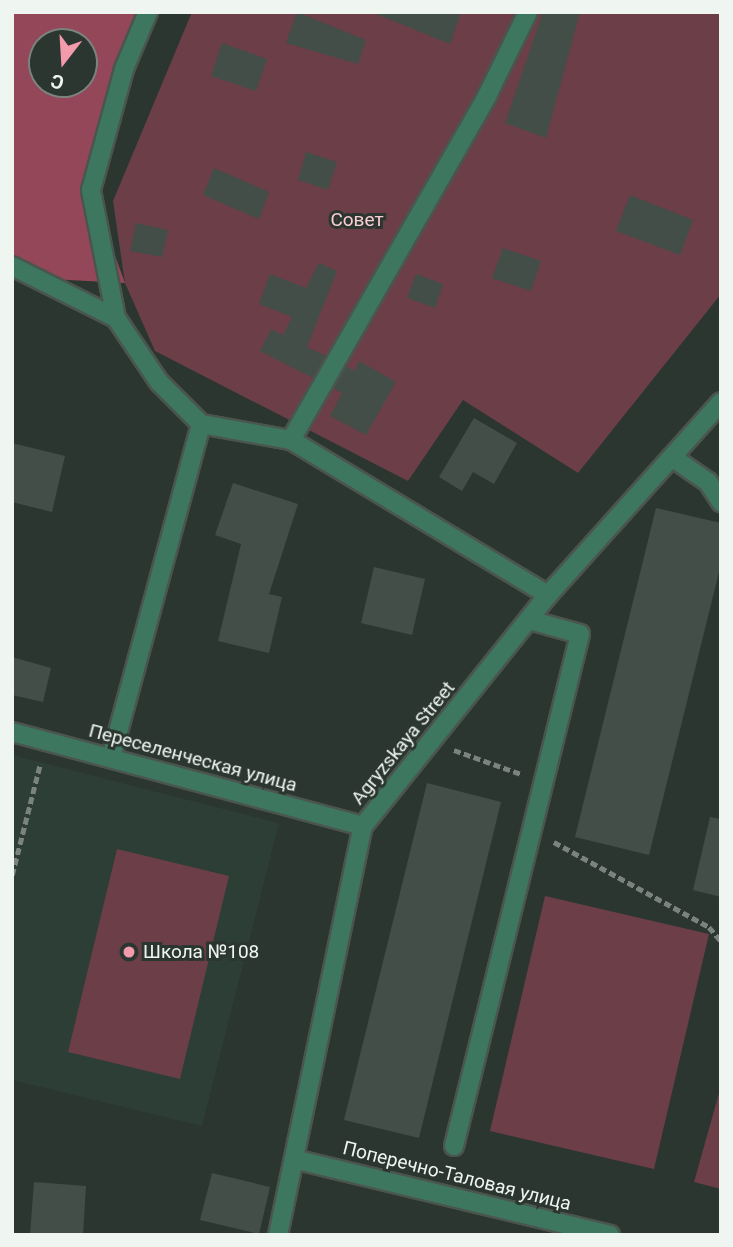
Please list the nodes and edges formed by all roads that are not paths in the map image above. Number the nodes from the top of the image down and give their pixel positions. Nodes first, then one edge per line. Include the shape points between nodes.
1 (148, 12) edge
2 (528, 12) edge
3 (12, 266) edge
4 (116, 318) junction
5 (721, 402) edge
6 (201, 424) junction
7 (291, 440) junction
8 (673, 458) junction
9 (721, 502) edge
10 (548, 595) junction
11 (528, 620) junction
12 (12, 732) edge
13 (111, 758) junction
14 (363, 826) junction
15 (454, 1146) dead end
16 (294, 1159) junction
17 (278, 1235) edge
18 (610, 1235) edge

1 - 4 street via 124,69 91,190
2 - 7 street via 487,96
3 - 4 street
4 - 6 street via 159,383
5 - 8 street, Agryzskaya Street
6 - 7 street
6 - 13 street
7 - 10 street
8 - 9 street via 708,482
8 - 10 street, Agryzskaya Street
10 - 11 street, Agryzskaya Street
11 - 14 street, Agryzskaya Street
11 - 15 street via 580,634
12 - 13 street, Переселенческая улица
13 - 14 street, Переселенческая улица
14 - 16 street, Agryzskaya Street
16 - 17 street, Agryzskaya Street
16 - 18 street, Поперечно-Таловая улица

